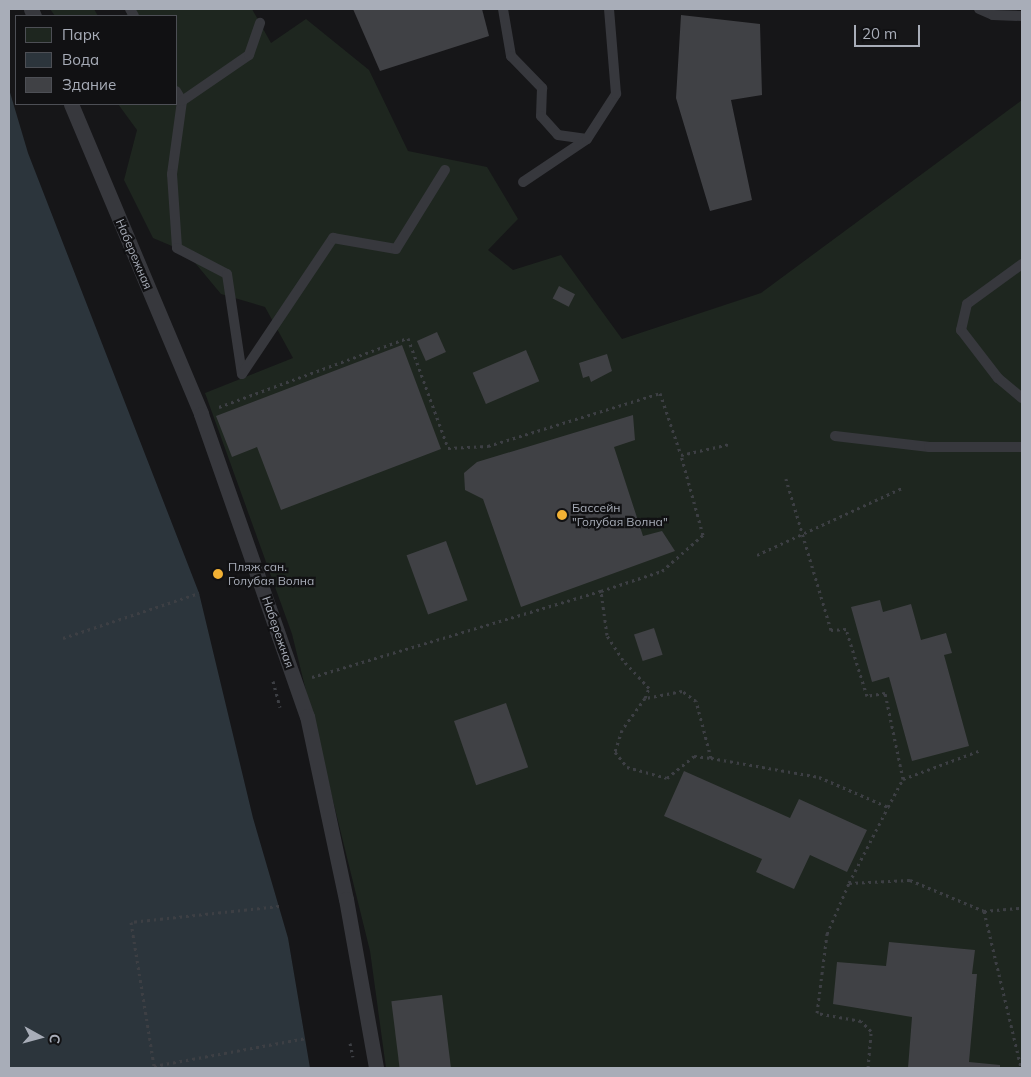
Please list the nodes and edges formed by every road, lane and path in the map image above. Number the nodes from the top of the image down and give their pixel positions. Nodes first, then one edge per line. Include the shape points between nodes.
1 (503, 9) edge
2 (609, 9) edge
3 (979, 9) edge
4 (1022, 16) edge
5 (260, 23) dead end
6 (178, 94) edge
7 (182, 101) junction
8 (71, 105) edge
9 (587, 139) junction
10 (445, 170) dead end
11 (522, 182) dead end
12 (1022, 264) edge
13 (1022, 398) edge
14 (201, 414) junction
15 (835, 436) dead end
16 (730, 444) dead end
17 (1022, 447) edge
18 (681, 455) junction
19 (786, 479) dead end
20 (902, 488) dead end
21 (805, 535) junction
22 (757, 556) dead end
23 (601, 591) junction
24 (200, 593) dead end
25 (63, 638) dead end
26 (294, 682) junction
27 (274, 684) dead end
28 (646, 698) junction
29 (280, 707) dead end
30 (981, 750) dead end
31 (711, 758) junction
32 (903, 779) junction
33 (888, 807) junction
34 (849, 883) junction
35 (279, 906) dead end
36 (1022, 908) edge
37 (984, 911) junction
38 (306, 1038) dead end
39 (376, 1068) edge
40 (868, 1068) edge
41 (1021, 1068) edge

1 - 9 lane via 511,56 542,88 542,116 558,135
2 - 9 lane via 616,94
3 - 4 lane via 993,15
5 - 7 lane via 249,55
6 - 7 lane
7 - 10 lane via 172,174 178,248 227,274 242,374 333,238 396,249
8 - 14 street, Набережная
9 - 11 lane
12 - 13 lane via 967,304 962,330 998,378
14 - 18 path via 408,338 448,448 488,446 660,393
14 - 26 street, Набережная
15 - 17 lane via 929,448
16 - 18 path
18 - 23 path via 703,535 662,572
19 - 21 path
20 - 21 path
21 - 22 path
21 - 32 path via 831,630 846,629 867,696 885,693
23 - 26 path
23 - 28 path via 607,635 623,660 649,688
24 - 25 path
26 - 39 street, Набережная via 307,716 335,846
27 - 29 path
28 - 31 path via 682,691 696,701
28 - 31 path via 622,730 615,752 627,767 667,778 694,756
30 - 32 path
31 - 33 path via 819,776
32 - 33 path
33 - 34 path
34 - 37 path via 910,880
34 - 40 path via 827,934 817,1013 861,1021 871,1031
35 - 38 path via 131,922 154,1066
36 - 37 path
37 - 41 path

